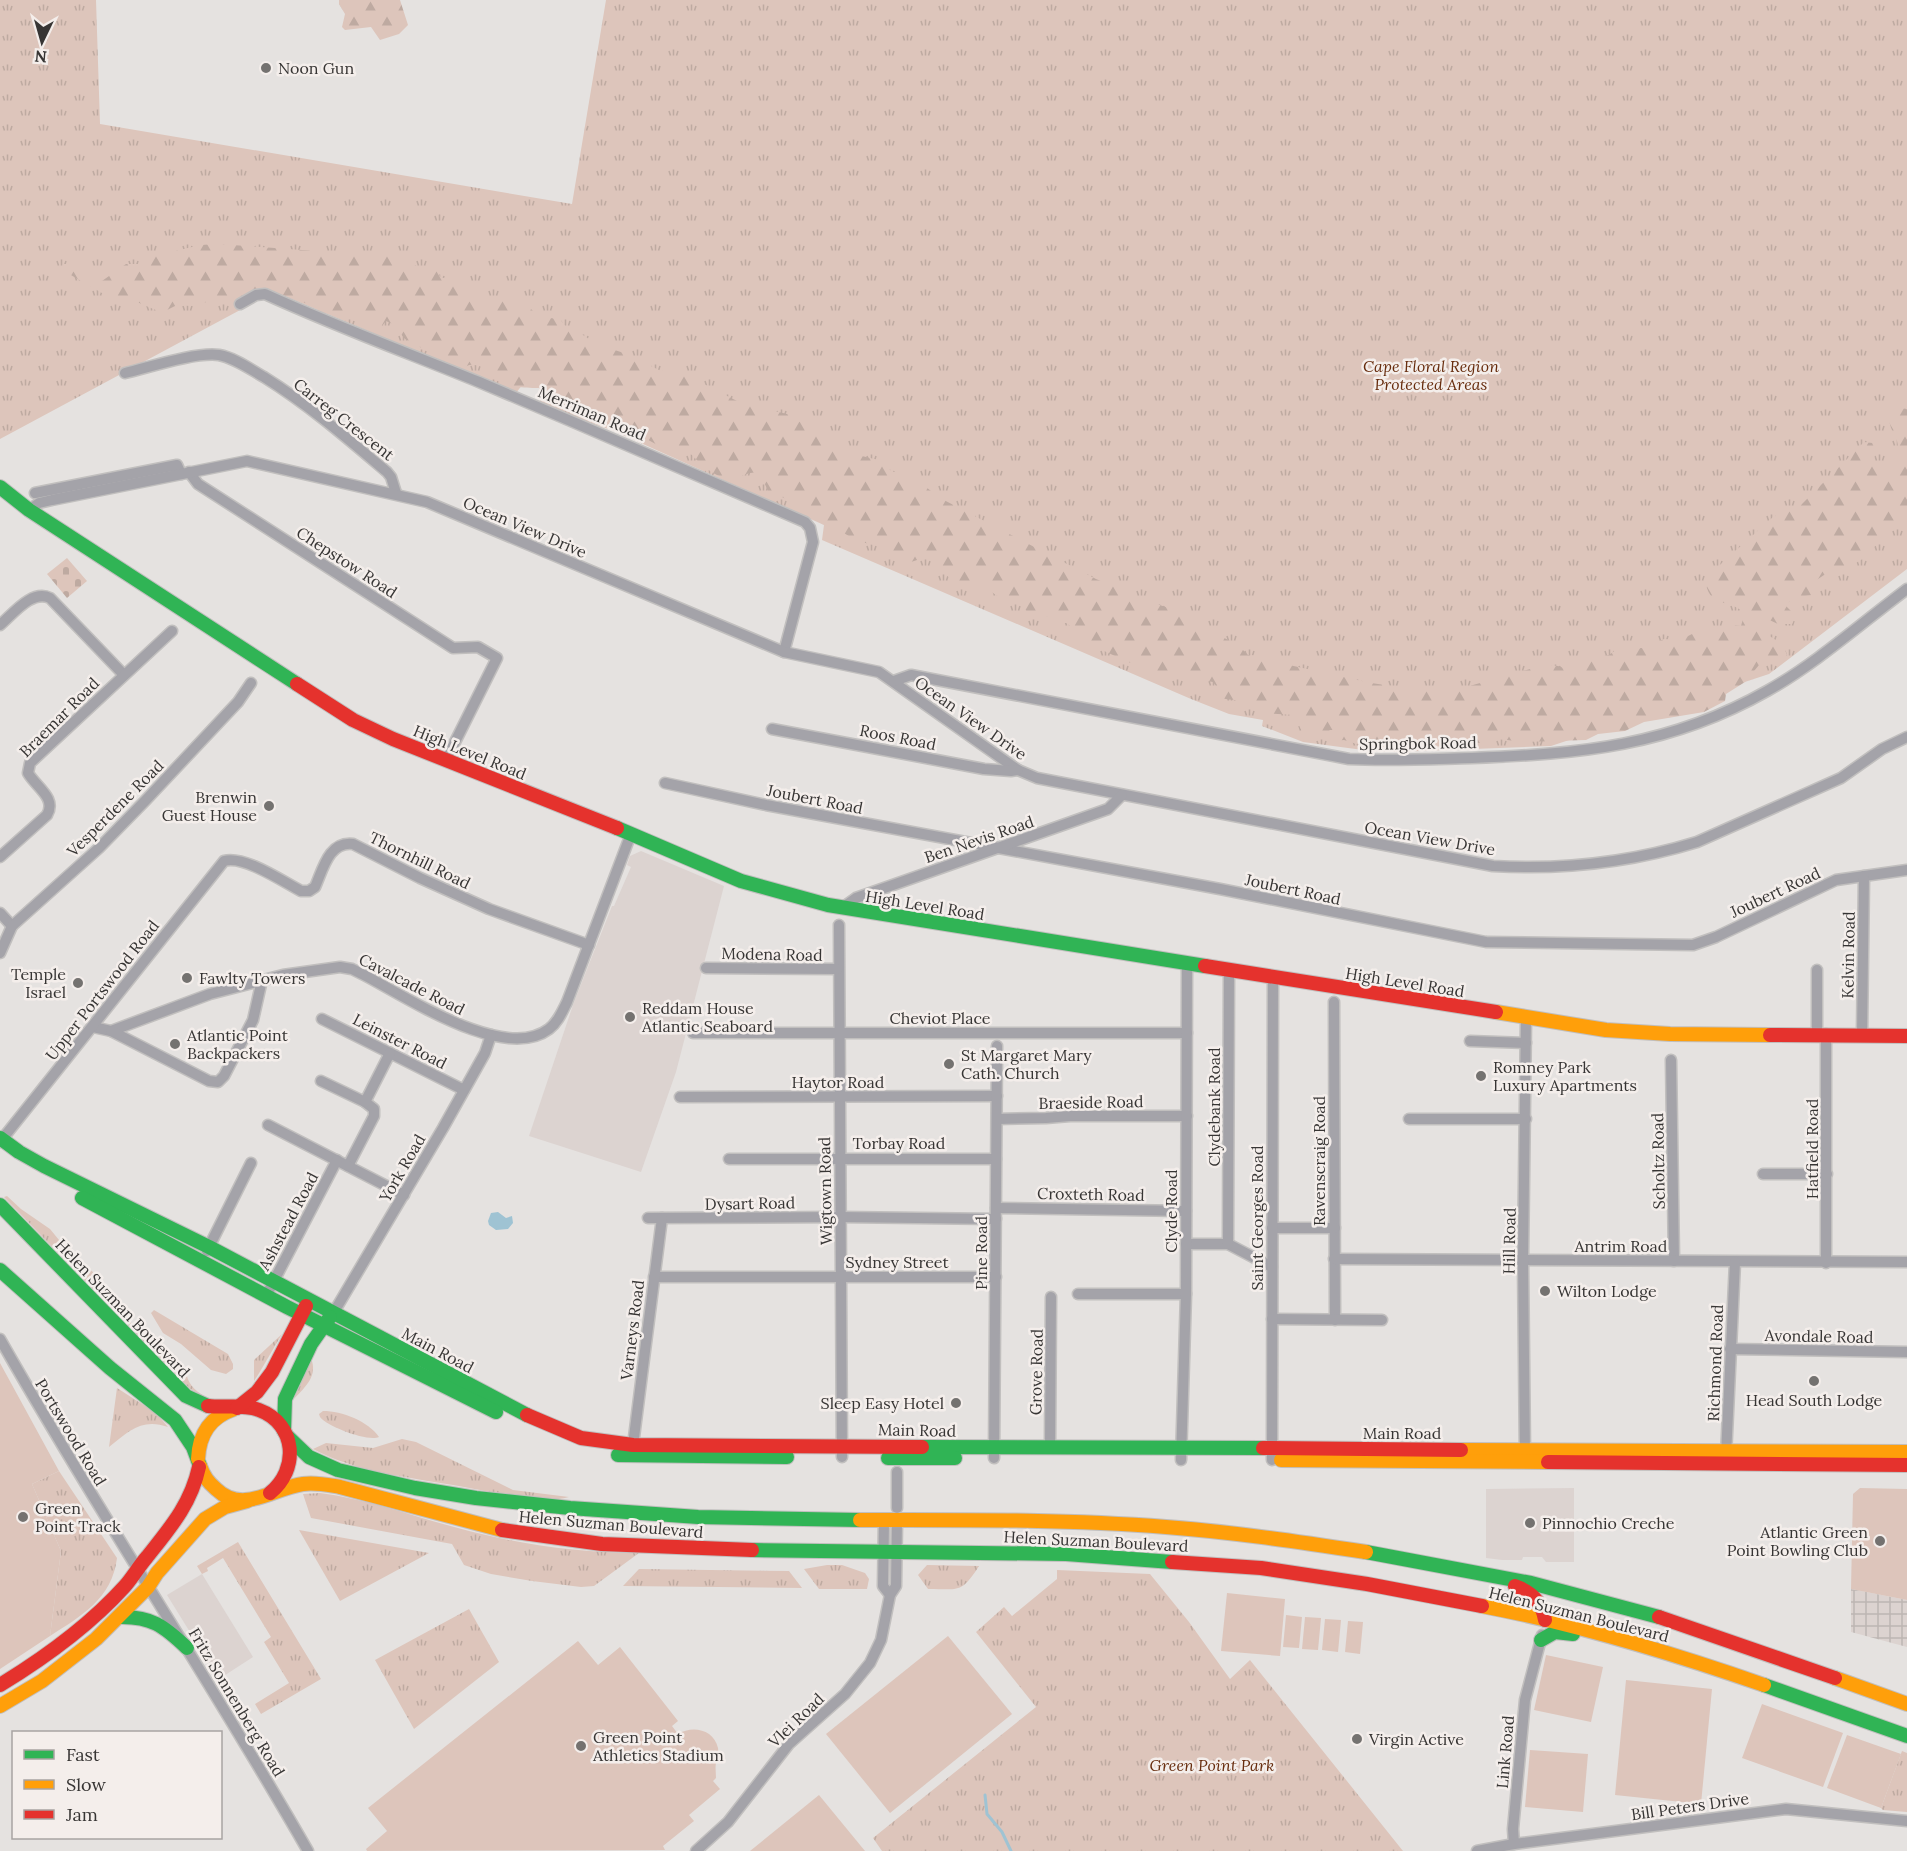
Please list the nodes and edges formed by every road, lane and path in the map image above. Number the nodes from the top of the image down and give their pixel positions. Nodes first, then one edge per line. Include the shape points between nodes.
1 (240, 304) dead end
2 (125, 373) dead end
3 (185, 473) junction
4 (0, 487) edge
5 (35, 493) dead end
6 (396, 493) junction
7 (29, 510) junction
8 (1907, 589) edge
9 (0, 625) edge
10 (172, 632) dead end
11 (784, 652) junction
12 (124, 675) junction
13 (894, 681) junction
14 (251, 683) dead end
15 (772, 729) dead end
16 (1907, 737) edge
17 (446, 760) junction
18 (1018, 770) junction
19 (665, 783) dead end
20 (1122, 795) junction
21 (631, 834) junction
22 (1000, 848) junction
23 (0, 857) edge
24 (229, 860) joint
25 (1907, 870) edge
26 (1864, 876) junction
27 (842, 908) junction
28 (0, 913) edge
29 (838, 925) dead end
30 (12, 926) junction
31 (589, 945) junction
32 (0, 953) edge
33 (1187, 963) junction
34 (706, 968) dead end
35 (838, 969) junction
36 (1229, 969) junction
37 (1817, 970) dead end
38 (1274, 976) junction
39 (262, 980) junction
40 (1334, 1002) dead end
41 (1526, 1018) junction
42 (322, 1019) dead end
43 (93, 1027) junction
44 (111, 1031) junction
45 (693, 1033) dead end
46 (838, 1033) junction
47 (1187, 1033) junction
48 (1822, 1034) junction
49 (491, 1035) junction
50 (1862, 1035) junction
51 (1907, 1036) edge
52 (1470, 1041) dead end
53 (1526, 1043) junction
54 (997, 1046) dead end
55 (390, 1053) junction
56 (1671, 1060) dead end
57 (321, 1081) dead end
58 (464, 1090) junction
59 (838, 1096) junction
60 (997, 1096) junction
61 (680, 1097) dead end
62 (369, 1105) junction
63 (1186, 1116) junction
64 (997, 1119) junction
65 (1409, 1119) dead end
66 (1526, 1119) junction
67 (268, 1125) dead end
68 (1, 1143) edge
69 (729, 1158) dead end
70 (839, 1158) junction
71 (996, 1159) junction
72 (337, 1160) junction
73 (251, 1163) dead end
74 (348, 1166) junction
75 (1763, 1174) dead end
76 (1827, 1174) junction
77 (404, 1195) junction
78 (98, 1200) junction
79 (0, 1205) edge
80 (1186, 1211) junction
81 (996, 1213) junction
82 (840, 1217) junction
83 (648, 1218) dead end
84 (662, 1218) junction
85 (1272, 1228) junction
86 (1335, 1228) junction
87 (1186, 1244) junction
88 (1228, 1244) junction
89 (209, 1247) junction
90 (1335, 1259) junction
91 (1523, 1260) junction
92 (202, 1262) junction
93 (1674, 1262) junction
94 (1735, 1262) junction
95 (1907, 1262) edge
96 (1826, 1263) junction
97 (1272, 1267) junction
98 (0, 1270) edge
99 (654, 1277) junction
100 (842, 1277) junction
101 (996, 1277) junction
102 (273, 1281) junction
103 (1078, 1294) dead end
104 (1186, 1294) junction
105 (266, 1296) junction
106 (1052, 1297) dead end
107 (309, 1300) junction
108 (334, 1312) junction
109 (302, 1315) junction
110 (1272, 1319) junction
111 (1335, 1320) junction
112 (1382, 1320) dead end
113 (324, 1326) junction
114 (0, 1339) edge
115 (1730, 1349) junction
116 (1907, 1352) edge
117 (236, 1408) junction
118 (286, 1434) junction
119 (633, 1445) junction
120 (1050, 1448) junction
121 (842, 1452) junction
122 (1907, 1452) edge
123 (995, 1453) junction
124 (1181, 1454) junction
125 (1272, 1455) junction
126 (1525, 1457) junction
127 (1726, 1458) junction
128 (199, 1463) junction
129 (1907, 1465) edge
130 (897, 1472) dead end
131 (269, 1494) junction
132 (248, 1501) junction
133 (892, 1517) junction
134 (890, 1552) junction
135 (1384, 1555) junction
136 (138, 1570) junction
137 (148, 1587) junction
138 (1519, 1613) junction
139 (119, 1617) junction
140 (1545, 1620) junction
141 (1541, 1640) junction
142 (187, 1648) junction
143 (1660, 1651) junction
144 (1533, 1662) junction
145 (0, 1685) edge
146 (1907, 1704) edge
147 (0, 1706) edge
148 (1907, 1736) edge
149 (1907, 1821) edge
150 (1514, 1844) junction
151 (308, 1851) edge
152 (696, 1851) edge
153 (1478, 1851) edge

1 - 11 street, Merriman Road via 265,294 805,522 813,542
2 - 6 street, Carreg Crescent via 206,355 235,361 300,400 338,430 387,472
3 - 5 street via 177,465
3 - 6 street, Ocean View Drive via 247,461
3 - 7 street, Ocean View Drive via 39,503
3 - 17 street, Chepstow Road via 453,648 478,647 497,658
4 - 7 main road, High Level Road
6 - 11 street, Ocean View Drive via 427,501
7 - 17 main road, High Level Road via 353,720
8 - 13 street, Springbok Road via 1800,670 1740,705 1655,737 1615,747 1550,755 1348,759 911,675
9 - 12 street via 34,596 43,595
10 - 12 street, Braemar Road
11 - 13 street, Ocean View Drive via 868,669
12 - 23 street, Braemar Road via 30,763 28,773 49,799 50,809
13 - 18 street, Ocean View Drive
14 - 30 street, Vesperdene Road via 238,702 99,848
15 - 18 street, Roos Road via 984,769
16 - 20 street, Ocean View Drive via 1841,778 1697,842 1592,864 1478,864
17 - 21 main road, High Level Road
18 - 20 street, Ocean View Drive via 1037,778
19 - 22 street, Joubert Road via 777,808
20 - 22 street, Ben Nevis Road via 1108,809
21 - 27 main road, High Level Road via 741,881
21 - 31 street, Cavalcade Road
22 - 26 street, Joubert Road via 1486,942 1693,945 1836,880
22 - 27 street, Ben Nevis Road via 856,898
24 - 31 street, Thornhill Road via 242,861 301,891 309,891 336,846 352,844 489,909
24 - 43 street, Upper Portswood Road via 219,865
25 - 26 street, Joubert Road
26 - 50 street, Kelvin Road
27 - 33 main road, High Level Road
28 - 30 street
29 - 35 street, Wigtown Road
30 - 32 street, Vesperdene Road
31 - 49 street, Cavalcade Road via 563,1010 549,1029 532,1036
33 - 36 main road, High Level Road
33 - 47 street, Clyde Road
34 - 35 street, Modena Road
35 - 46 street, Wigtown Road
36 - 38 main road, High Level Road
36 - 88 street, Clydebank Road
37 - 48 street, Hatfield Road
38 - 41 main road, High Level Road
38 - 85 street, Saint Georges Road
39 - 44 street, Cavalcade Road via 210,994
39 - 44 street via 253,1020 218,1082
39 - 49 street, Cavalcade Road via 328,968 352,969 449,1020
40 - 86 street, Ravenscraig Road
41 - 48 main road, High Level Road via 1636,1033
41 - 53 street, Hill Road
42 - 55 street, Leinster Road
43 - 44 street
43 - 68 street, Upper Portswood Road
45 - 46 street, Cheviot Place
46 - 47 street, Cheviot Place
46 - 59 street, Wigtown Road
47 - 63 street, Clyde Road
48 - 50 main road, High Level Road
48 - 76 street, Hatfield Road
49 - 58 street, York Road
50 - 51 main road, High Level Road
52 - 53 street
53 - 66 street, Hill Road
54 - 60 street, Pine Road
55 - 58 street, Leinster Road
55 - 62 street
56 - 93 street, Scholtz Road
57 - 62 street
58 - 77 street, York Road
59 - 60 street, Haytor Road
59 - 61 street, Haytor Road
59 - 70 street, Wigtown Road
60 - 64 street, Pine Road
62 - 74 street via 374,1116
63 - 64 street, Braeside Road
63 - 80 street, Clyde Road
64 - 71 street, Pine Road
65 - 66 street
66 - 91 street, Hill Road
67 - 72 street
68 - 78 main road, Main Road
69 - 70 street, Torbay Road
70 - 71 street, Torbay Road
70 - 82 street, Wigtown Road
71 - 81 street, Pine Road
72 - 74 street
72 - 102 street, Ashstead Road
73 - 89 street
74 - 77 street
75 - 76 street
76 - 96 street, Hatfield Road
77 - 108 street, York Road
78 - 89 main road, Main Road
78 - 92 main road, Main Road
79 - 117 main road, Helen Suzman Boulevard via 186,1396 203,1405
80 - 81 street, Croxteth Road
80 - 87 street, Clyde Road
81 - 82 street, Dysart Road
81 - 101 street, Pine Road
82 - 84 street, Dysart Road
82 - 100 street, Wigtown Road
83 - 84 street, Dysart Road
84 - 99 street, Varneys Road
85 - 86 street
85 - 97 street, Saint Georges Road
86 - 90 street, Ravenscraig Road
87 - 88 street
87 - 104 street, Clyde Road
88 - 97 street
89 - 92 street
89 - 102 main road, Main Road
90 - 91 street, Antrim Road
90 - 111 street, Ravenscraig Road
91 - 93 street, Antrim Road
91 - 126 street, Hill Road
92 - 105 main road, Main Road
93 - 94 street, Antrim Road
94 - 96 street, Antrim Road
94 - 115 street, Richmond Road
95 - 96 street, Antrim Road
97 - 110 street, Saint Georges Road
98 - 128 main road via 110,1368 176,1420
99 - 100 street, Sydney Street
99 - 119 street, Varneys Road
100 - 101 street, Sydney Street
100 - 121 street, Wigtown Road
101 - 123 street, Pine Road
102 - 105 street, Ashstead Road
102 - 107 main road, Main Road
103 - 104 street
104 - 124 street, Clyde Road
105 - 109 main road, Main Road
106 - 120 street, Grove Road
107 - 108 main road, Main Road
107 - 109 main road
108 - 113 main road
108 - 119 main road, Main Road via 552,1428 588,1439
109 - 113 main road, Main Road
109 - 117 main road via 268,1378
110 - 111 street
110 - 125 street, Saint Georges Road
111 - 112 street
113 - 118 main road via 285,1399
113 - 121 main road, Main Road via 537,1433 578,1449 632,1456
114 - 136 street, Portswood Road
115 - 116 street, Avondale Road
115 - 127 street, Richmond Road
117 - 118 main road, Helen Suzman Boulevard via 266,1413
117 - 128 main road via 207,1426 199,1442
118 - 131 main road via 291,1452 288,1471
118 - 133 main road, Helen Suzman Boulevard via 302,1453 324,1464 465,1496 667,1515
119 - 121 main road, Main Road
120 - 123 main road, Main Road
120 - 124 main road, Main Road
121 - 123 main road, Main Road
122 - 127 main road, Main Road
123 - 124 main road, Main Road
124 - 125 main road, Main Road
125 - 126 main road, Main Road
126 - 127 main road, Main Road
127 - 129 main road, Main Road
128 - 132 main road via 206,1481 217,1492
128 - 136 main road via 188,1504
130 - 133 street, Vlei Road
131 - 132 main road, Helen Suzman Boulevard
131 - 134 main road, Helen Suzman Boulevard via 301,1484 324,1484 491,1528 602,1544
132 - 137 main road, Helen Suzman Boulevard via 221,1509 205,1520
133 - 134 street, Vlei Road
133 - 135 main road, Helen Suzman Boulevard via 1165,1527
134 - 138 main road, Helen Suzman Boulevard via 1066,1554 1250,1567
134 - 152 street, Vlei Road via 896,1586 890,1595 881,1640 863,1673 789,1744 729,1822
135 - 140 main road via 1523,1589 1543,1607
135 - 146 main road, Helen Suzman Boulevard via 1503,1577 1638,1611 1745,1644
136 - 137 street, Fritz Sonnenberg Road
136 - 145 main road via 88,1624
137 - 139 main road, Helen Suzman Boulevard
137 - 142 street, Fritz Sonnenberg Road
138 - 140 main road, Helen Suzman Boulevard
138 - 144 street, Link Road via 1535,1630
139 - 142 main road via 152,1619
139 - 147 main road, Helen Suzman Boulevard via 69,1661
140 - 141 street, Link Road
140 - 143 main road, Helen Suzman Boulevard
141 - 143 main road via 1561,1632 1625,1648
141 - 144 street, Link Road
142 - 151 street, Fritz Sonnenberg Road
143 - 148 main road, Helen Suzman Boulevard
144 - 150 street, Link Road via 1520,1743
149 - 150 street, Bill Peters Drive via 1786,1809
150 - 153 street, Bill Peters Drive

